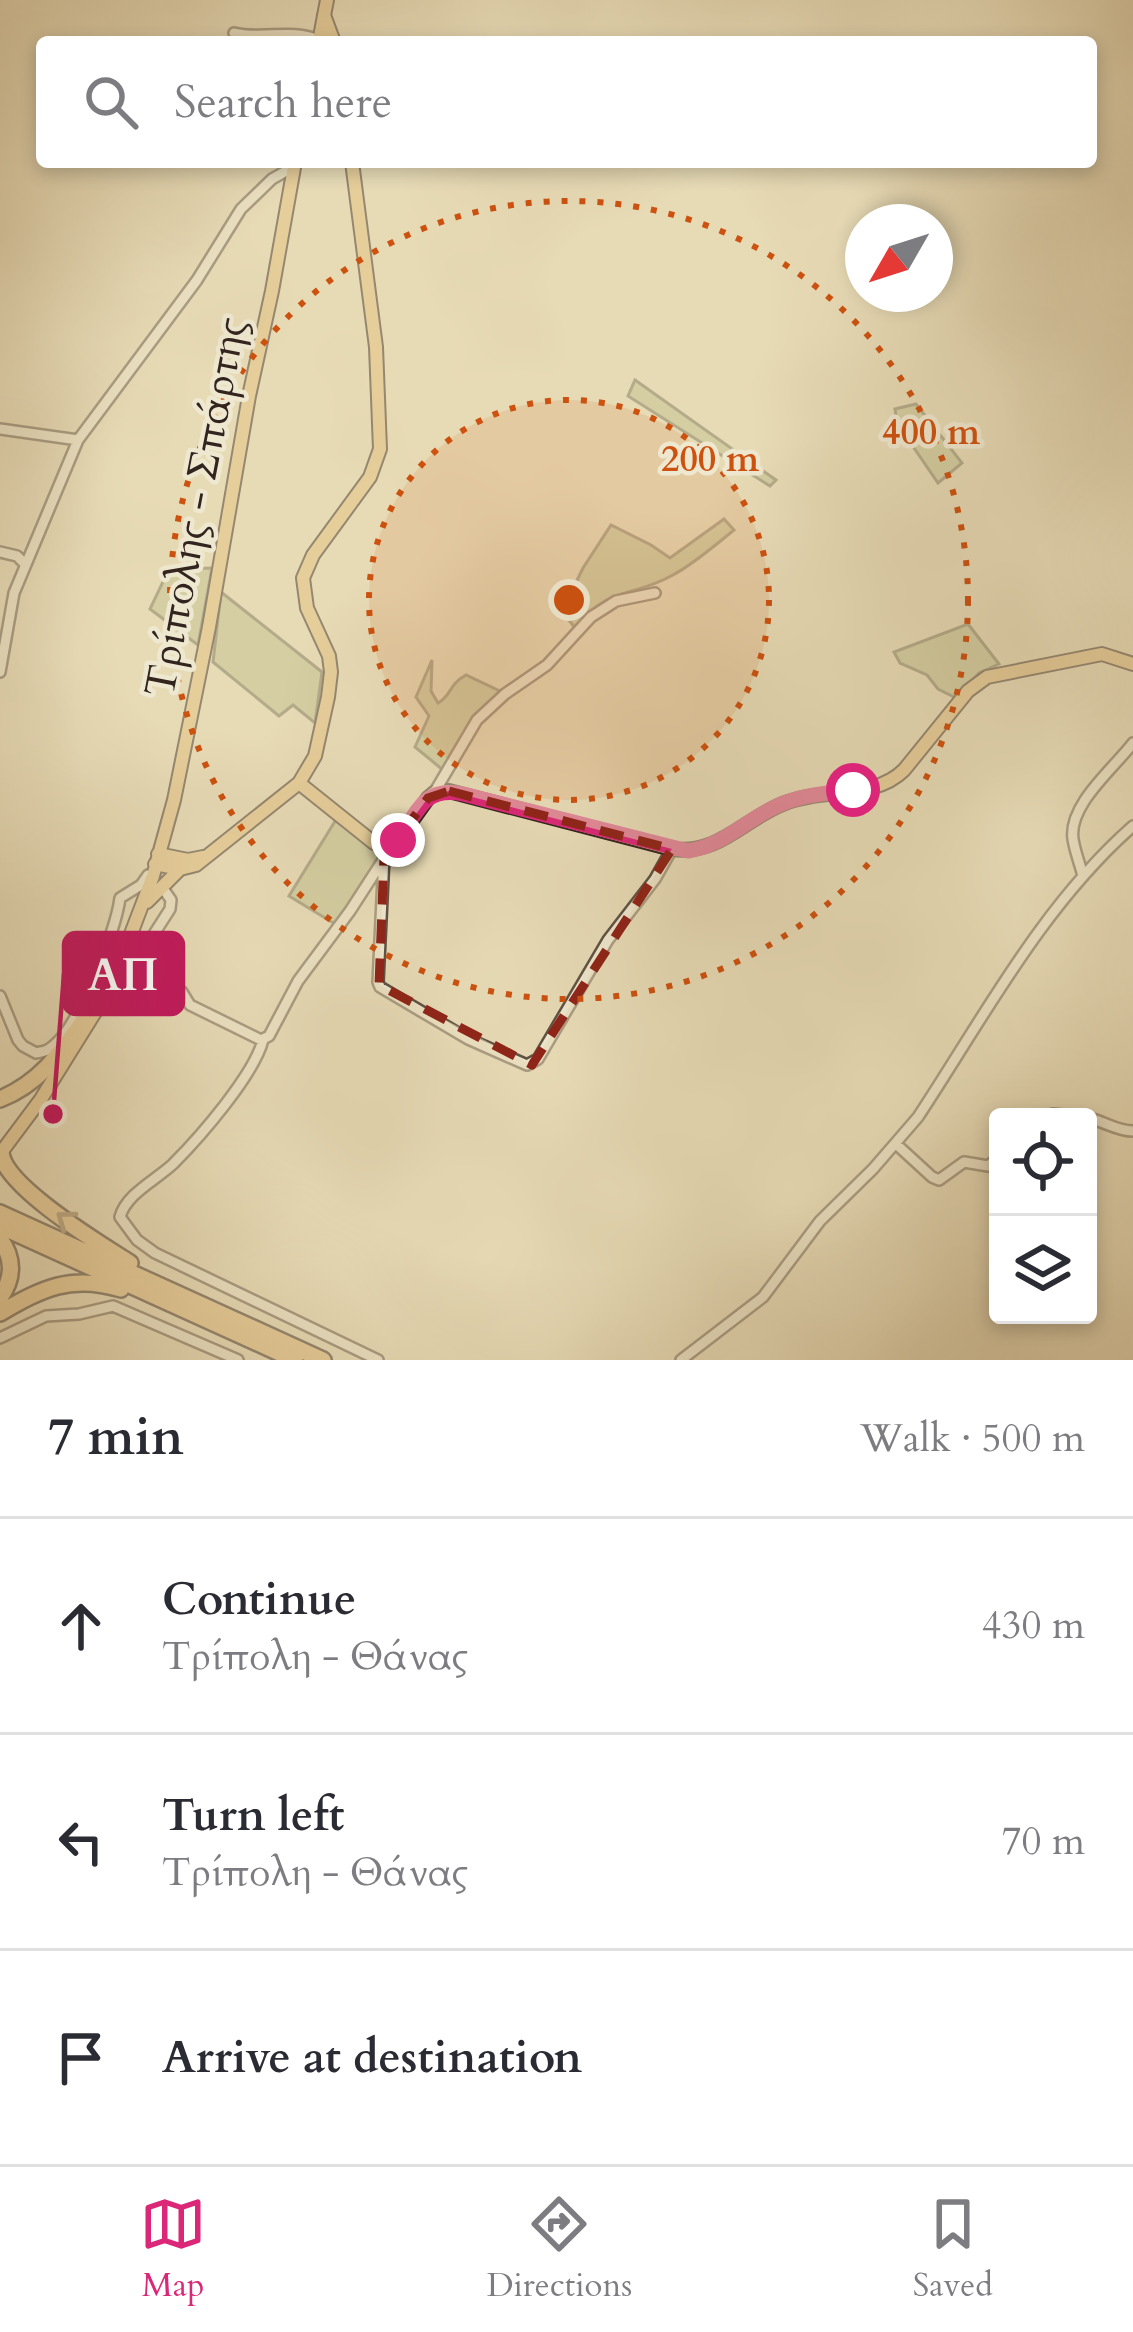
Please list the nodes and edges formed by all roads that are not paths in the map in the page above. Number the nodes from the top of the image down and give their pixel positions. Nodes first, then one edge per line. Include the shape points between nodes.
1 (327, 0) edge
2 (234, 33) dead end
3 (249, 36) edge
4 (265, 36) edge
5 (308, 36) edge
6 (324, 36) edge
7 (289, 168) edge
8 (294, 168) edge
9 (353, 168) edge
10 (0, 429) edge
11 (78, 440) junction
12 (0, 552) edge
13 (25, 564) junction
14 (655, 593) dead end
15 (6, 599) edge
16 (1133, 664) edge
17 (0, 672) edge
18 (1133, 743) edge
19 (298, 783) junction
20 (434, 793) junction
21 (1133, 826) edge
22 (672, 849) junction
23 (388, 851) junction
24 (154, 864) junction
25 (177, 864) junction
26 (1083, 876) junction
27 (162, 887) junction
28 (136, 900) junction
29 (0, 996) edge
30 (82, 1023) junction
31 (263, 1040) junction
32 (0, 1100) edge
33 (1097, 1120) edge
34 (1133, 1131) edge
35 (0, 1142) edge
36 (896, 1144) junction
37 (0, 1154) edge
38 (989, 1165) edge
39 (0, 1213) edge
40 (0, 1226) edge
41 (0, 1239) edge
42 (0, 1298) edge
43 (170, 1303) junction
44 (200, 1304) junction
45 (0, 1313) edge
46 (0, 1338) edge
47 (238, 1360) edge
48 (295, 1360) edge
49 (323, 1360) edge
50 (378, 1360) edge
51 (681, 1360) edge

1 - 6 main road
2 - 3 street
4 - 5 street
7 - 11 street via 241,209
8 - 24 main road, Τρίπολης - Σπάρτης via 209,628
9 - 19 main road via 380,449 365,485 306,568 307,608 332,672 315,756
10 - 11 street
11 - 13 street
12 - 13 street
13 - 15 street
14 - 20 street via 604,607 584,623 470,730
15 - 17 street
16 - 22 main road via 1102,654 987,677 891,781 797,799 712,845
18 - 26 street via 1076,819 1072,836
19 - 23 main road
19 - 25 main road via 208,855
20 - 22 main road
20 - 23 main road
21 - 26 street
22 - 23 street via 527,1065 380,987
23 - 31 street
24 - 25 main road
24 - 28 main road, Τρίπολης - Σπάρτης
25 - 27 main road
26 - 36 street
27 - 28 main road
27 - 31 street via 170,909 137,972
28 - 29 street via 120,898 72,1021 51,1048 36,1053 22,1046
28 - 30 main road, Τρίπολης - Σπάρτης
28 - 37 main road, Τρίπολης - Σπάρτης via 123,955 85,1032
30 - 32 highway via 41,1074
30 - 35 main road, Τρίπολης - Σπάρτης
31 - 50 street via 239,1085 120,1217 155,1252
33 - 34 street
36 - 38 street via 939,1180 961,1164
36 - 51 street via 820,1221 763,1297
44 -> 37 highway via 37,1198
39 - 44 highway
40 - 43 highway
41 - 42 highway via 11,1269
43 - 45 highway via 78,1282
43 - 48 highway
44 - 49 highway
46 - 47 street via 46,1316 113,1306

